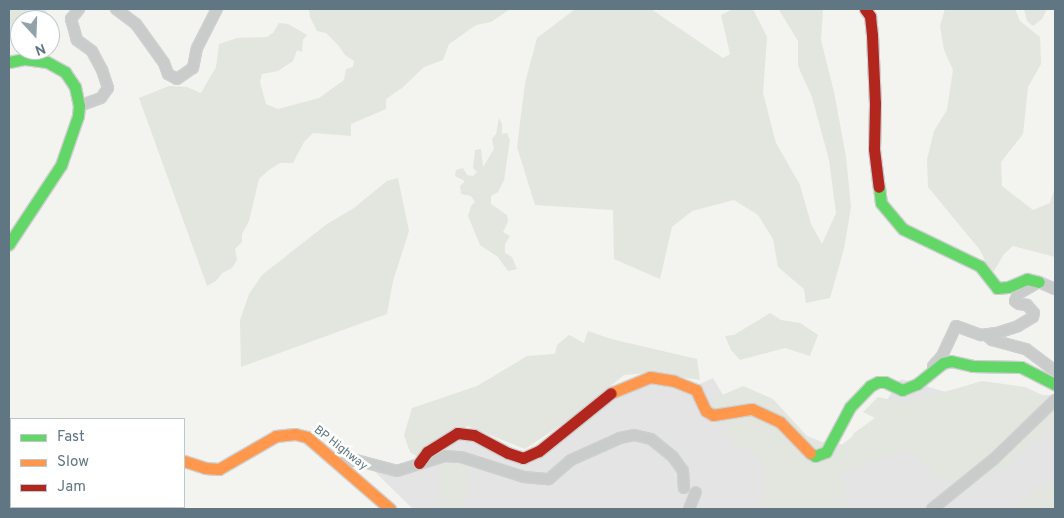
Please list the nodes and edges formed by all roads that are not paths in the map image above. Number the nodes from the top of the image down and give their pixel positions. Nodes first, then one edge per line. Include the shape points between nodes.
1 (79, 9) edge
2 (116, 9) edge
3 (217, 9) edge
4 (864, 9) edge
5 (9, 62) edge
6 (78, 106) junction
7 (9, 244) edge
8 (1039, 282) junction
9 (1055, 289) edge
10 (986, 334) junction
11 (1055, 371) edge
12 (923, 379) junction
13 (1055, 384) edge
14 (1055, 400) edge
15 (185, 461) edge
16 (419, 463) junction
17 (338, 464) junction
18 (684, 488) dead end
19 (696, 492) dead end
20 (390, 509) edge
21 (689, 509) edge
22 (932, 509) edge

1 - 6 street via 71,19 77,40 92,51 108,88 101,98
2 - 3 street via 136,24 164,63 168,74 177,79 193,68 197,48
4 - 8 main road via 870,16 872,35 874,150 881,203 903,230 980,266 997,288 1027,279
5 - 6 main road via 25,58 47,62 65,72 75,87
6 - 7 main road via 78,116 61,165
8 - 9 street
8 - 10 street via 1024,289 1015,301 1033,309 1033,317 1018,326
10 - 11 street via 992,340 1026,349
10 - 12 street via 956,326 942,356
12 - 13 main road via 943,363 951,361 972,366 1021,367
12 - 16 main road via 902,390 885,382 870,386 850,407 832,445 815,456 780,422 752,409 714,415 706,411 696,390 650,377 610,393 539,451 523,458 474,435 457,433 427,452
14 - 22 street via 994,459
15 - 17 main road, BP Highway via 205,468 219,468 276,436 295,434 307,437
16 - 17 street via 397,471 356,460
16 - 18 street via 445,456 461,457 524,477 549,479 571,460 634,435 651,440 673,457 683,471
17 - 20 main road, BP Highway
19 - 21 street

